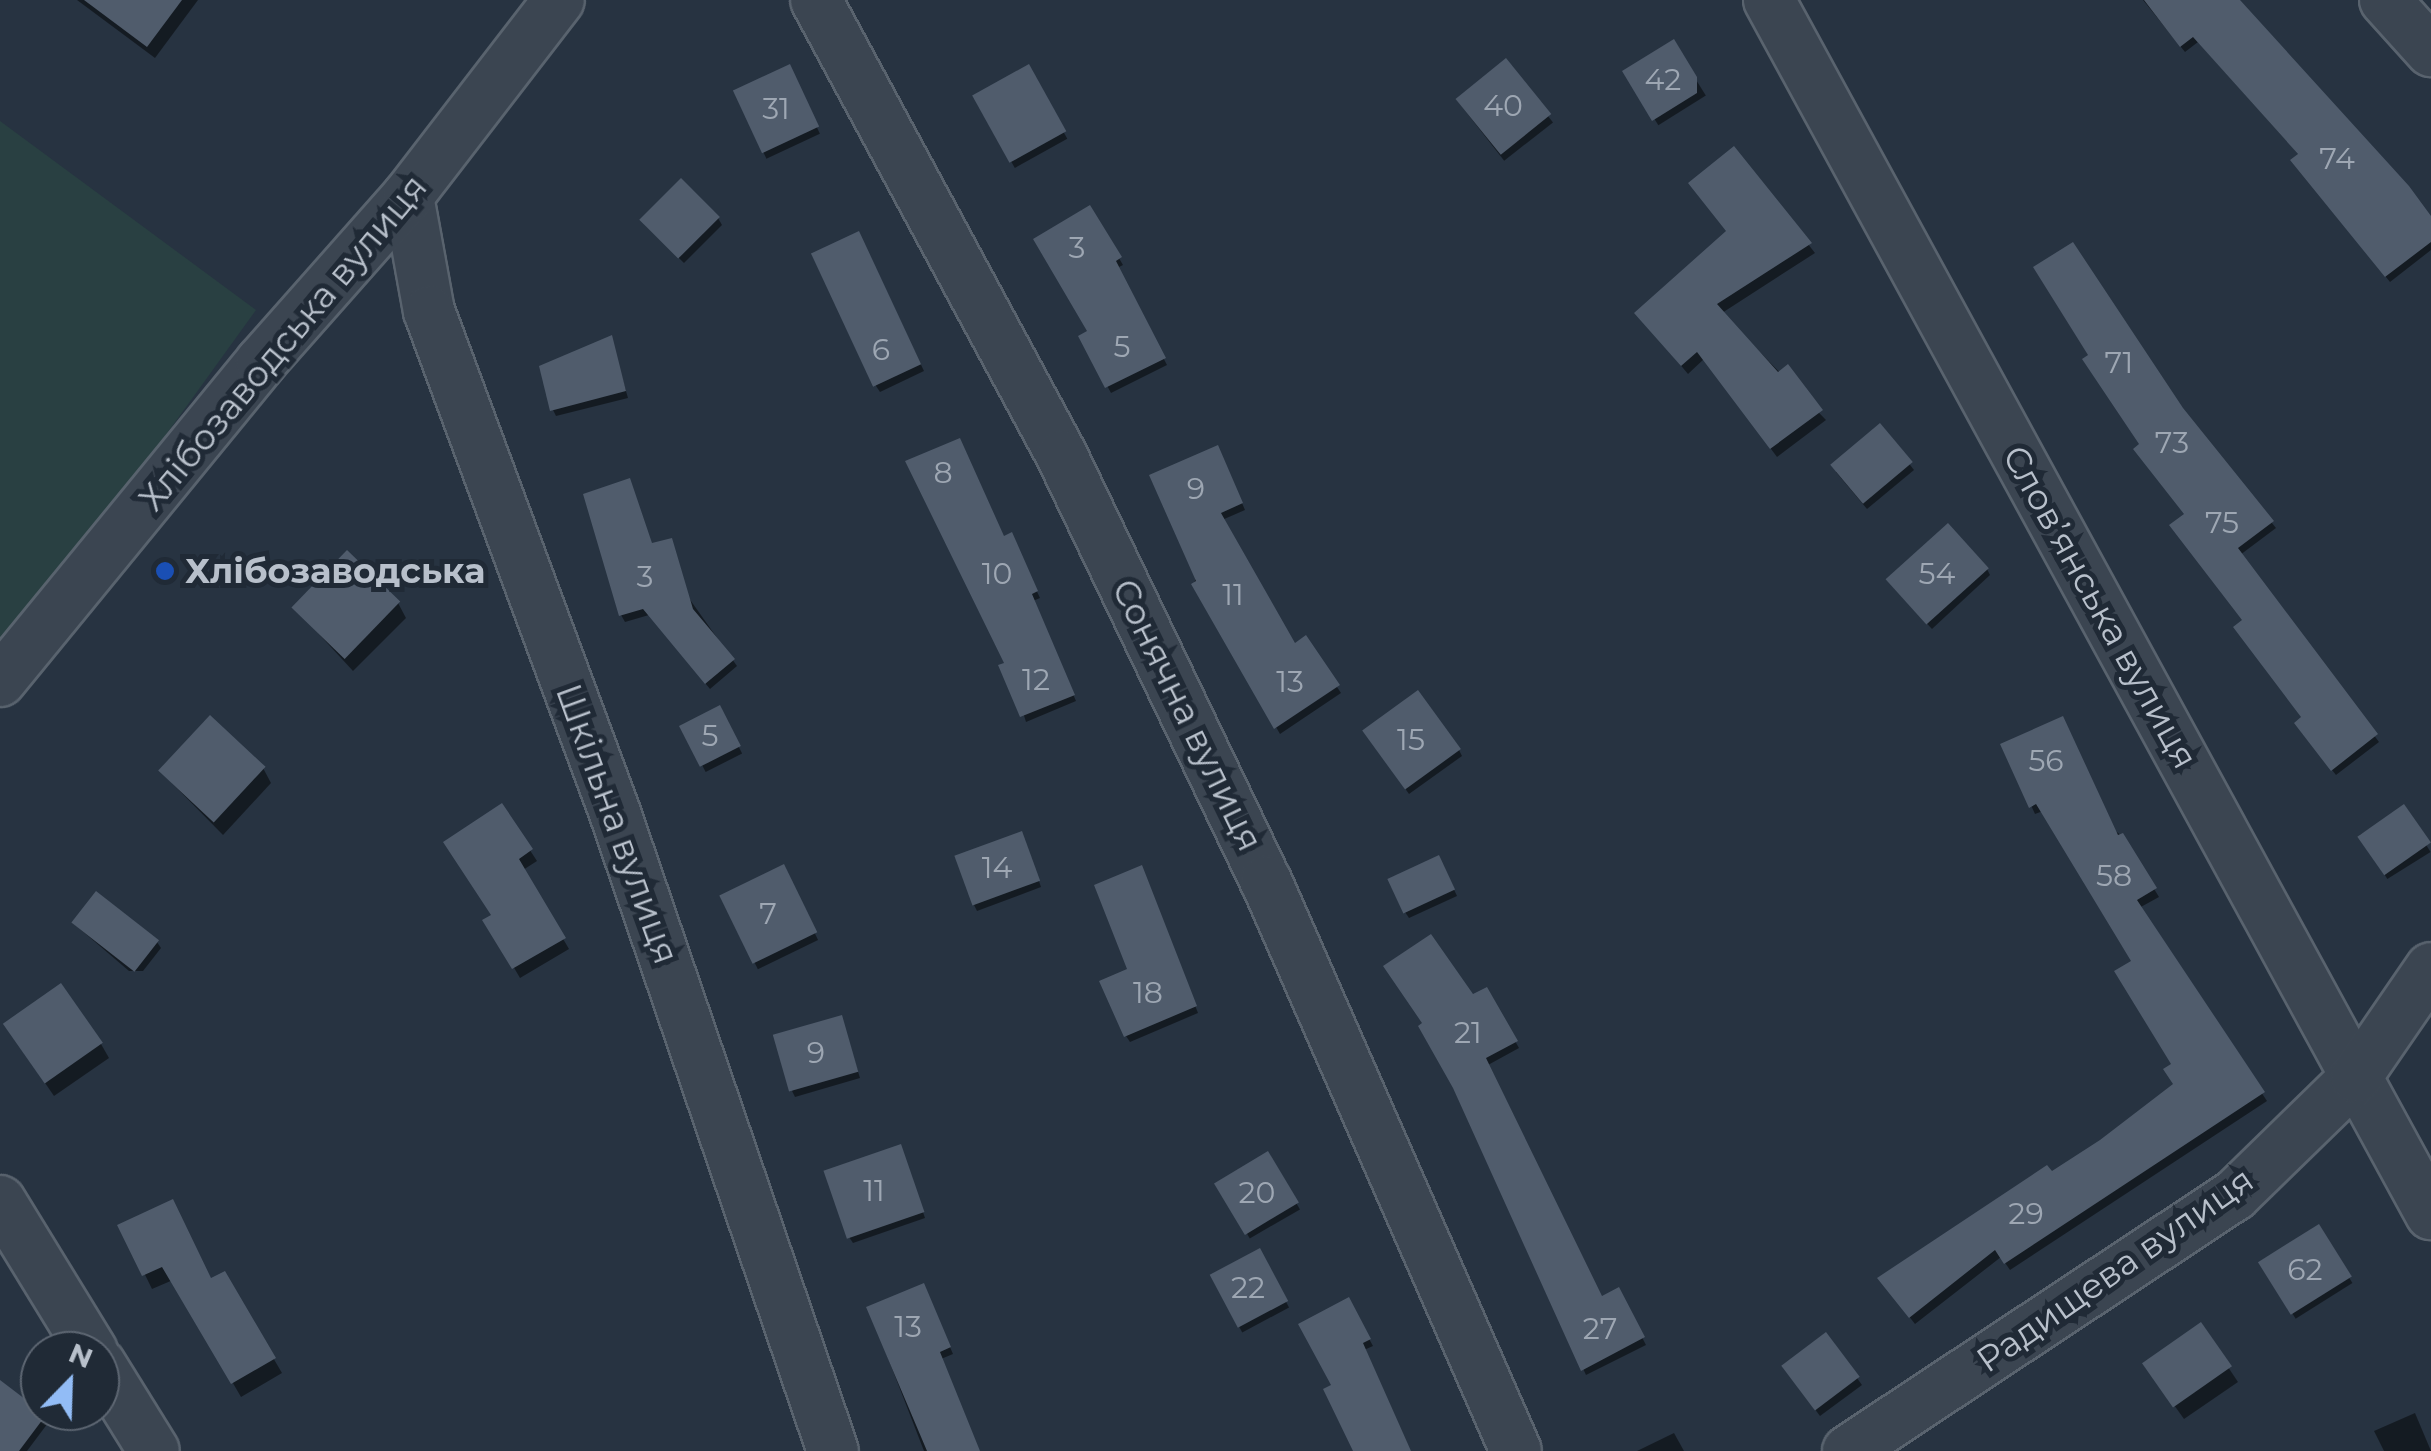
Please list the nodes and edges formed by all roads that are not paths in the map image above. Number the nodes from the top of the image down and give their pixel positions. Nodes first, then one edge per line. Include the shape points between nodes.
1 (559, 0) edge
2 (816, 0) edge
3 (1770, 0) edge
4 (2385, 0) edge
5 (2431, 52) edge
6 (408, 196) junction
7 (0, 681) edge
8 (2431, 968) edge
9 (2356, 1076) junction
10 (0, 1201) edge
11 (2431, 1214) edge
12 (80, 1331) edge
13 (120, 1396) edge
14 (154, 1451) edge
15 (833, 1451) edge
16 (1516, 1451) edge
17 (1848, 1451) edge

1 - 6 street, Хлібозаводська вулиця
2 - 16 street, Сонячна вулиця via 1079,491 1266,880
3 - 9 street, Слов’янська вулиця
4 - 5 street
6 - 7 street, Хлібозаводська вулиця via 261,362
6 - 15 street, Шкільна вулиця via 430,311 615,813
8 - 9 street, Радищева вулиця
9 - 11 street, Слов’янська вулиця
9 - 17 street, Радищева вулиця via 2235,1195
10 - 12 street
13 - 14 street

